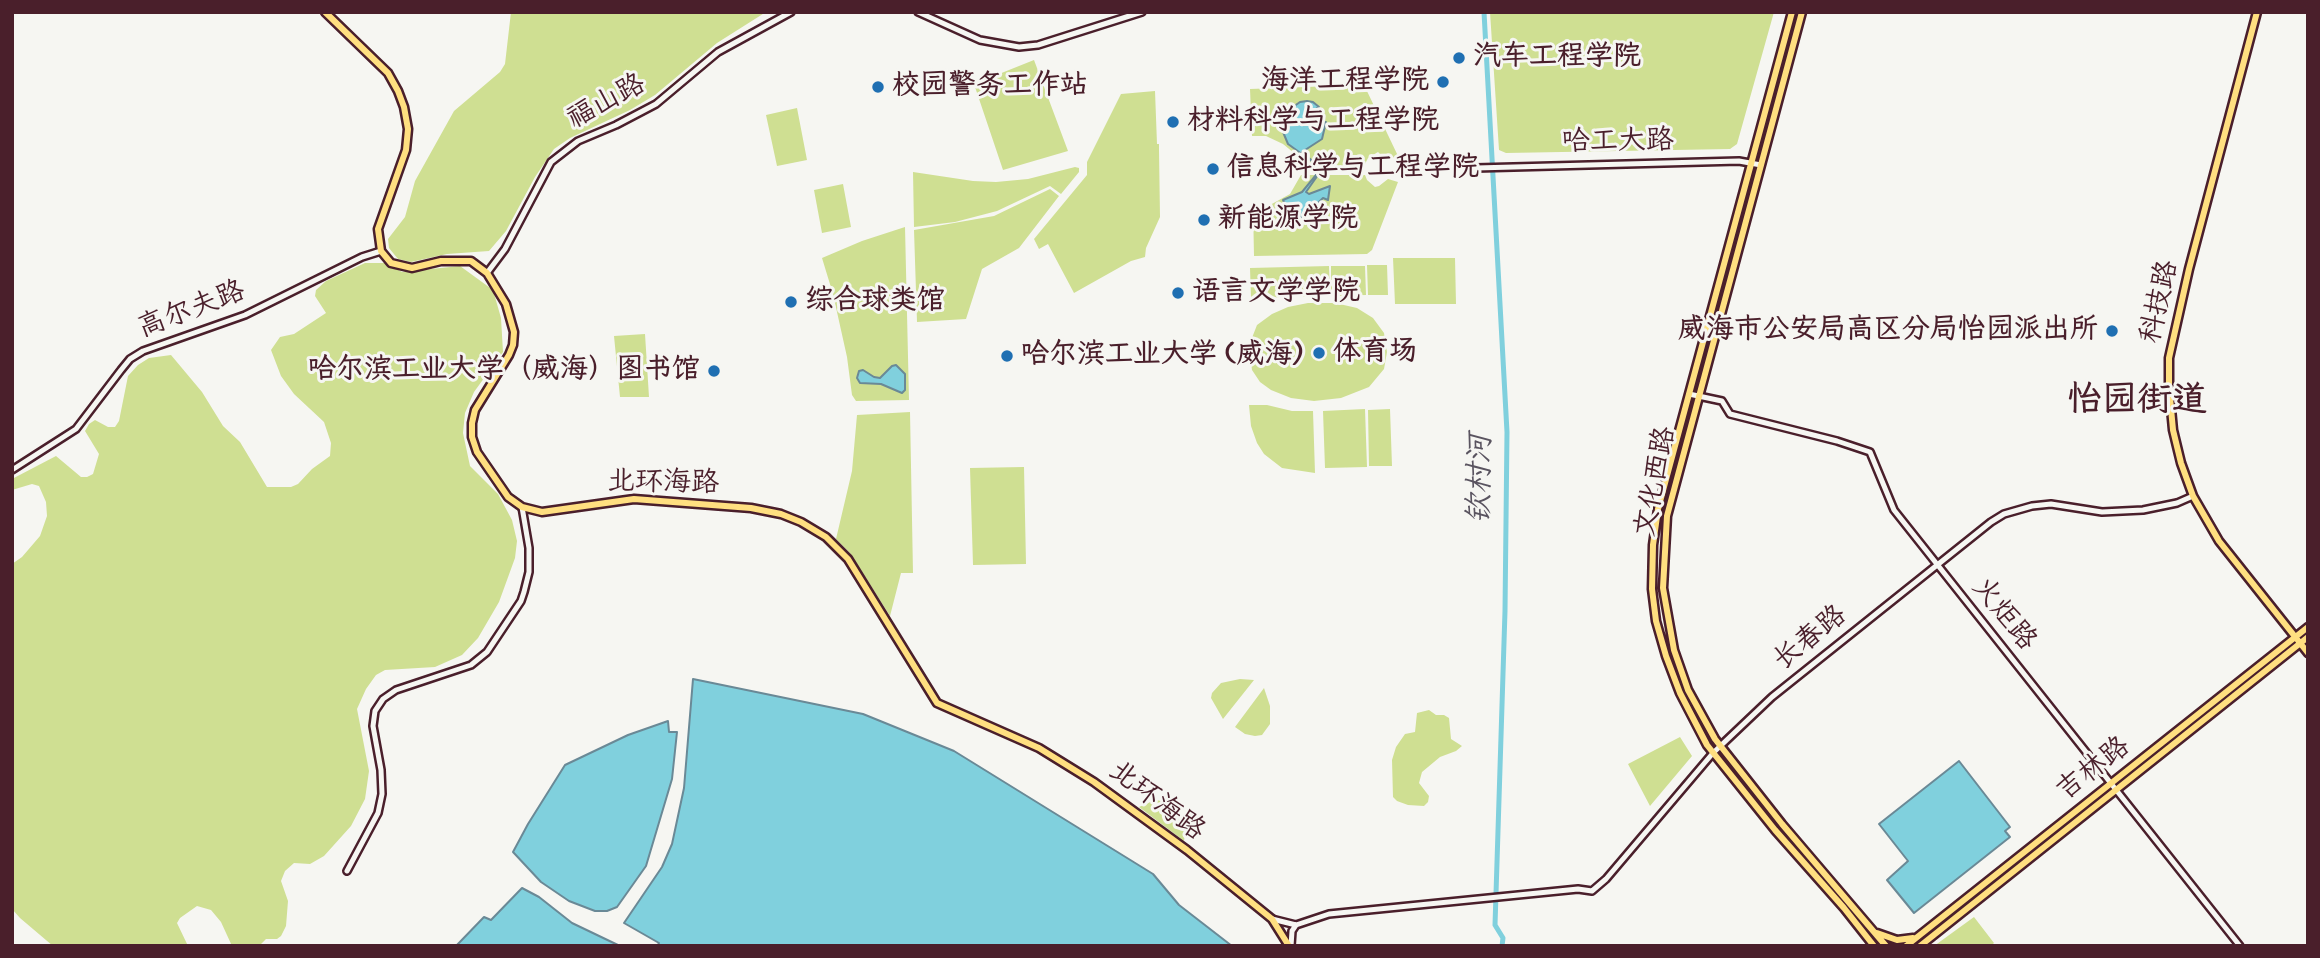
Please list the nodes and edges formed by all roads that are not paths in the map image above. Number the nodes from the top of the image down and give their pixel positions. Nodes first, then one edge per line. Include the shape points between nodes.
1 (325, 12) edge
2 (791, 12) edge
3 (918, 12) edge
4 (1142, 12) edge
5 (1792, 12) edge
6 (1802, 12) edge
7 (2257, 12) edge
8 (1751, 162) junction
9 (1761, 165) junction
10 (1476, 168) dead end
11 (381, 251) junction
12 (487, 273) junction
13 (1689, 394) junction
14 (1698, 396) junction
15 (12, 470) edge
16 (2193, 495) junction
17 (522, 507) junction
18 (1936, 565) junction
19 (2308, 626) edge
20 (2295, 637) junction
21 (2308, 637) edge
22 (2300, 643) junction
23 (2308, 653) edge
24 (1721, 747) junction
25 (1713, 753) junction
26 (2114, 786) junction
27 (347, 871) dead end
28 (1272, 919) junction
29 (1296, 925) junction
30 (1875, 932) junction
31 (1918, 936) junction
32 (1871, 943) edge
33 (1921, 945) edge
34 (1290, 946) edge
35 (1886, 946) edge
36 (1906, 946) edge
37 (2240, 946) edge

1 - 11 main road via 388,73 404,107 407,150 378,229
2 - 12 street, 福山路 via 718,52 656,104 578,141 551,162 505,249
3 - 4 street via 980,40 1019,47
5 - 8 main road, 文化西路
6 - 9 main road, 文化西路
7 - 16 main road, 科技路 via 2169,358 2173,430
8 - 9 street, 哈工大路
8 - 10 street, 哈工大路
8 - 13 main road, 文化西路
9 - 14 main road, 文化西路
11 - 12 main road via 401,267 471,261
11 - 15 street, 高尔夫路 via 245,315 143,351 130,359 76,429
12 - 17 main road via 506,303 513,345 475,410 472,437 495,479
13 - 14 street, 火炬路
13 - 25 main road, 文化西路 via 1657,515 1652,589 1679,690
14 - 18 street, 火炬路 via 1722,401 1730,414 1870,452 1894,510
14 - 24 main road, 文化西路 via 1667,516 1663,588 1674,650 1688,690
16 - 18 street, 长春路 via 2143,510 2102,512 2051,504 2018,509 1991,522
16 - 20 main road, 科技路 via 2220,541
17 - 27 street via 530,548 529,572 521,601 487,652 471,665 396,690 375,711 382,794
17 - 28 main road, 北环海路 via 541,512 634,499 751,508 801,522 826,537 848,559 937,704 1039,748 1094,782
18 - 24 street, 长春路 via 1772,697
18 - 26 street, 火炬路
19 - 20 main road, 吉林路
20 - 22 main road, 科技路
20 - 26 main road, 吉林路
21 - 22 main road, 吉林路
22 - 23 main road, 科技路
22 - 26 main road, 吉林路
24 - 25 street, 长春路
24 - 30 main road, 文化西路
25 - 29 street, 长春路 via 1592,891 1329,914
25 - 32 main road, 文化西路
26 - 31 main road, 吉林路
26 - 33 main road, 吉林路
26 - 37 street, 火炬路
28 - 29 street
28 - 34 main road, 北环海路
29 - 34 street
30 - 31 main road via 1897,940
30 - 35 main road, 文化西路
31 - 36 main road, 吉林路

